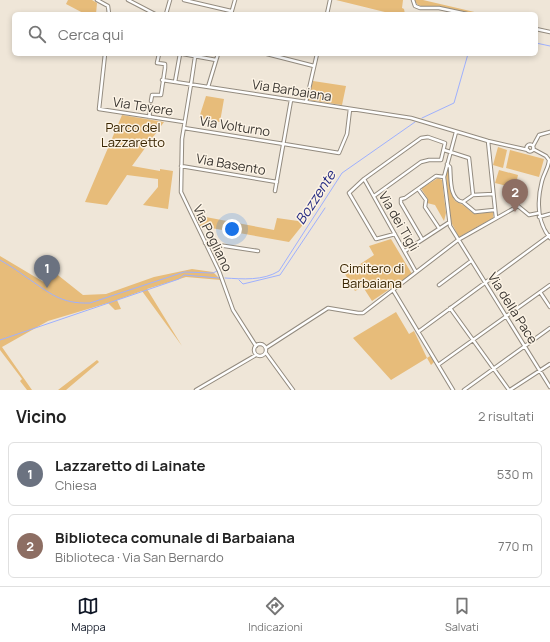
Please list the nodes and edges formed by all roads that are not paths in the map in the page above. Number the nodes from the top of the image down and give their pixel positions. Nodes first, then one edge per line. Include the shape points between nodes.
1 (97, 0) edge
2 (128, 0) edge
3 (165, 0) edge
4 (184, 0) edge
5 (235, 0) edge
6 (330, 0) edge
7 (413, 0) edge
8 (169, 1) edge
9 (109, 12) edge
10 (150, 12) edge
11 (166, 12) edge
12 (227, 12) edge
13 (231, 12) edge
14 (327, 12) edge
15 (458, 12) edge
16 (538, 29) edge
17 (550, 32) edge
18 (105, 56) edge
19 (158, 56) edge
20 (180, 56) edge
21 (195, 56) joint
22 (217, 56) edge
23 (275, 56) edge
24 (316, 56) edge
25 (216, 60) junction
26 (314, 66) junction
27 (162, 80) junction
28 (176, 82) junction
29 (191, 84) junction
30 (208, 87) junction
31 (292, 100) junction
32 (152, 101) dead end
33 (306, 102) junction
34 (151, 106) dead end
35 (350, 109) junction
36 (149, 117) junction
37 (184, 122) junction
38 (184, 128) junction
39 (456, 132) junction
40 (550, 132) edge
41 (488, 141) junction
42 (284, 144) junction
43 (531, 147) junction
44 (520, 148) junction
45 (444, 150) junction
46 (528, 150) junction
47 (450, 152) junction
48 (446, 164) junction
49 (181, 166) junction
50 (444, 177) junction
51 (364, 179) junction
52 (277, 182) junction
53 (418, 189) junction
54 (275, 191) dead end
55 (493, 194) junction
56 (473, 195) junction
57 (374, 196) junction
58 (464, 202) junction
59 (494, 210) junction
60 (539, 213) junction
61 (550, 214) edge
62 (539, 217) junction
63 (496, 218) junction
64 (448, 223) junction
65 (439, 228) junction
66 (395, 234) junction
67 (550, 236) edge
68 (422, 239) junction
69 (458, 240) junction
70 (205, 243) junction
71 (258, 251) dead end
72 (405, 251) junction
73 (472, 261) junction
74 (416, 272) junction
75 (486, 283) junction
76 (439, 285) dead end
77 (550, 285) edge
78 (392, 290) junction
79 (540, 292) junction
80 (550, 307) edge
81 (450, 308) junction
82 (506, 316) junction
83 (550, 328) edge
84 (418, 332) junction
85 (473, 340) junction
86 (256, 346) junction
87 (525, 346) junction
88 (266, 348) junction
89 (266, 353) junction
90 (256, 355) junction
91 (550, 364) edge
92 (438, 365) junction
93 (494, 369) junction
94 (540, 371) junction
95 (550, 387) edge
96 (196, 390) edge
97 (293, 390) edge
98 (453, 390) edge
99 (464, 390) edge
100 (510, 390) edge

1 - 9 street via 108,6
2 - 10 street
3 - 8 street
4 - 12 street
5 - 13 street
6 - 14 street
7 - 15 street via 415,6 420,8 440,8
8 - 11 street
16 - 17 street
18 - 36 street, Via Tevere via 99,109
19 - 27 street via 157,62 166,65
20 - 28 street
21 - 25 street
21 - 29 street, Via Pogliano
22 - 25 street
23 - 26 street
24 - 26 street
25 - 30 street
26 - 33 street
27 - 28 street, Via Barbaiana
27 - 32 street via 161,95 152,94
28 - 29 street, Via Barbaiana
29 - 30 street, Via Barbaiana
29 - 37 street, Via Pogliano
30 - 31 street, Via Barbaiana
31 - 33 street, Via Barbaiana
31 - 42 street
33 - 35 street, Via Barbaiana
34 - 36 street
35 - 39 street, Via Barbaiana via 418,120
35 - 42 street, Via Volturno via 347,134 339,153
36 - 37 street, Via Tevere
37 - 38 street, Via Pogliano
38 - 42 street, Via Volturno
38 - 49 street, Via Pogliano
39 - 41 street, Via Barbaiana
39 - 47 street
40 - 43 street via 542,133
41 - 44 street, Via Barbaiana
41 - 55 street
42 - 52 street
43 - 44 street
43 - 46 street
43 - 46 street via 531,151
43 - 60 street via 549,161 540,190
44 - 46 street, Via Barbaiana
45 - 47 street
45 - 51 street via 443,141 421,138
45 - 57 street via 439,161 421,162
47 - 48 street
47 - 56 street via 469,158
48 - 50 street
48 - 58 street via 450,167 453,194 457,200
49 - 52 street, Via Basento
49 - 70 street, Via Pogliano via 183,198
50 - 53 street via 436,176
50 - 64 street
51 - 57 street, Via dei Tigli
51 - 66 street via 349,194 376,239
52 - 54 street
53 - 65 street via 426,200 425,207
53 - 68 street via 403,198 401,203
55 - 56 street
55 - 59 street
56 - 58 street
57 - 66 street, Via dei Tigli
58 - 59 street via 475,212
59 - 63 street
60 - 62 street
60 - 63 street via 531,215 520,206
61 - 62 street
62 - 67 street
63 - 69 street
64 - 65 street
64 - 69 street, Via della Pace
65 - 68 street
66 - 72 street, Via dei Tigli
67 - 75 street
68 - 72 street
69 - 73 street, Via della Pace
69 - 74 street
70 - 71 street
70 - 86 street, Via Pogliano via 219,271 233,310
72 - 74 street, Via dei Tigli
73 - 75 street, Via della Pace
73 - 76 street
74 - 78 street
75 - 81 street
75 - 82 street, Via della Pace
77 - 79 street
78 - 84 street
78 - 88 street via 360,314 328,308
79 - 80 street
79 - 82 street
81 - 84 street
81 - 85 street
82 - 85 street
82 - 87 street, Via della Pace
83 - 87 street
84 - 92 street
85 - 92 street
85 - 93 street
86 - 88 street via 261,344
86 - 90 street
87 - 93 street
87 - 94 street, Via della Pace
88 - 89 street
89 - 90 street via 260,357
89 - 97 street
90 - 96 street
91 - 94 street
92 - 98 street
93 - 99 street
93 - 100 street
94 - 95 street, Via della Pace
94 - 100 street

